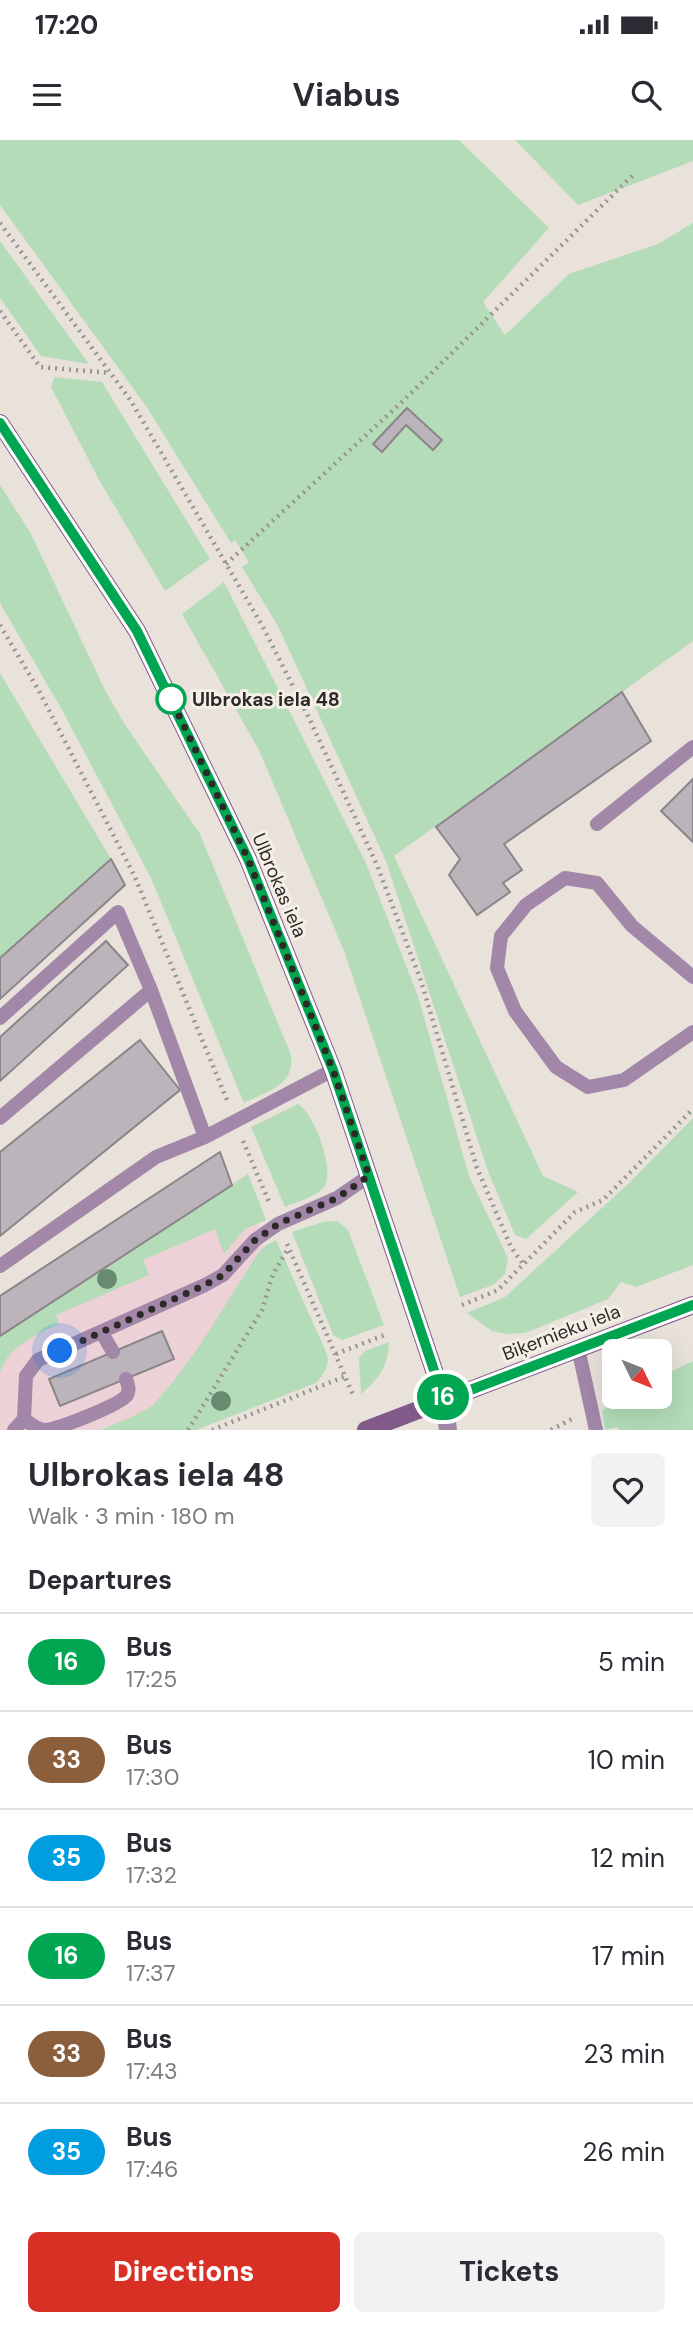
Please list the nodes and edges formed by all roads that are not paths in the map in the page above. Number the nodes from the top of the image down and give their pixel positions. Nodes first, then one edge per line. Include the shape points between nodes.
1 (0, 423) edge
2 (693, 747) edge
3 (597, 824) dead end
4 (693, 976) edge
5 (151, 990) junction
6 (0, 1018) edge
7 (693, 1032) edge
8 (333, 1070) junction
9 (0, 1118) edge
10 (205, 1137) junction
11 (369, 1176) junction
12 (0, 1266) edge
13 (693, 1305) edge
14 (102, 1333) junction
15 (578, 1348) junction
16 (113, 1352) dead end
17 (126, 1379) dead end
18 (444, 1400) junction
19 (19, 1424) edge
20 (366, 1430) edge
21 (448, 1430) edge
22 (596, 1430) edge

1 - 8 main road, Ulbrokas iela via 137,631 248,859
2 - 3 lane
4 - 7 lane via 632,926 597,883 565,878 526,905 501,936 497,968 515,1011 556,1067 588,1087 624,1080
5 - 6 lane via 118,912
5 - 9 lane
5 - 10 lane
8 - 10 lane
8 - 11 main road, Ulbrokas iela
10 - 12 lane via 156,1157
11 - 14 lane via 337,1198 278,1224 255,1240 223,1275
11 - 18 main road, Ulbrokas iela
13 - 15 main road, Biķernieku iela
14 - 16 lane
14 - 19 lane via 38,1360 26,1376
15 - 18 main road, Biķernieku iela
15 - 22 lane
17 - 19 lane via 128,1392 119,1402 55,1428
18 - 20 main road, Biķernieku iela
18 - 21 street

